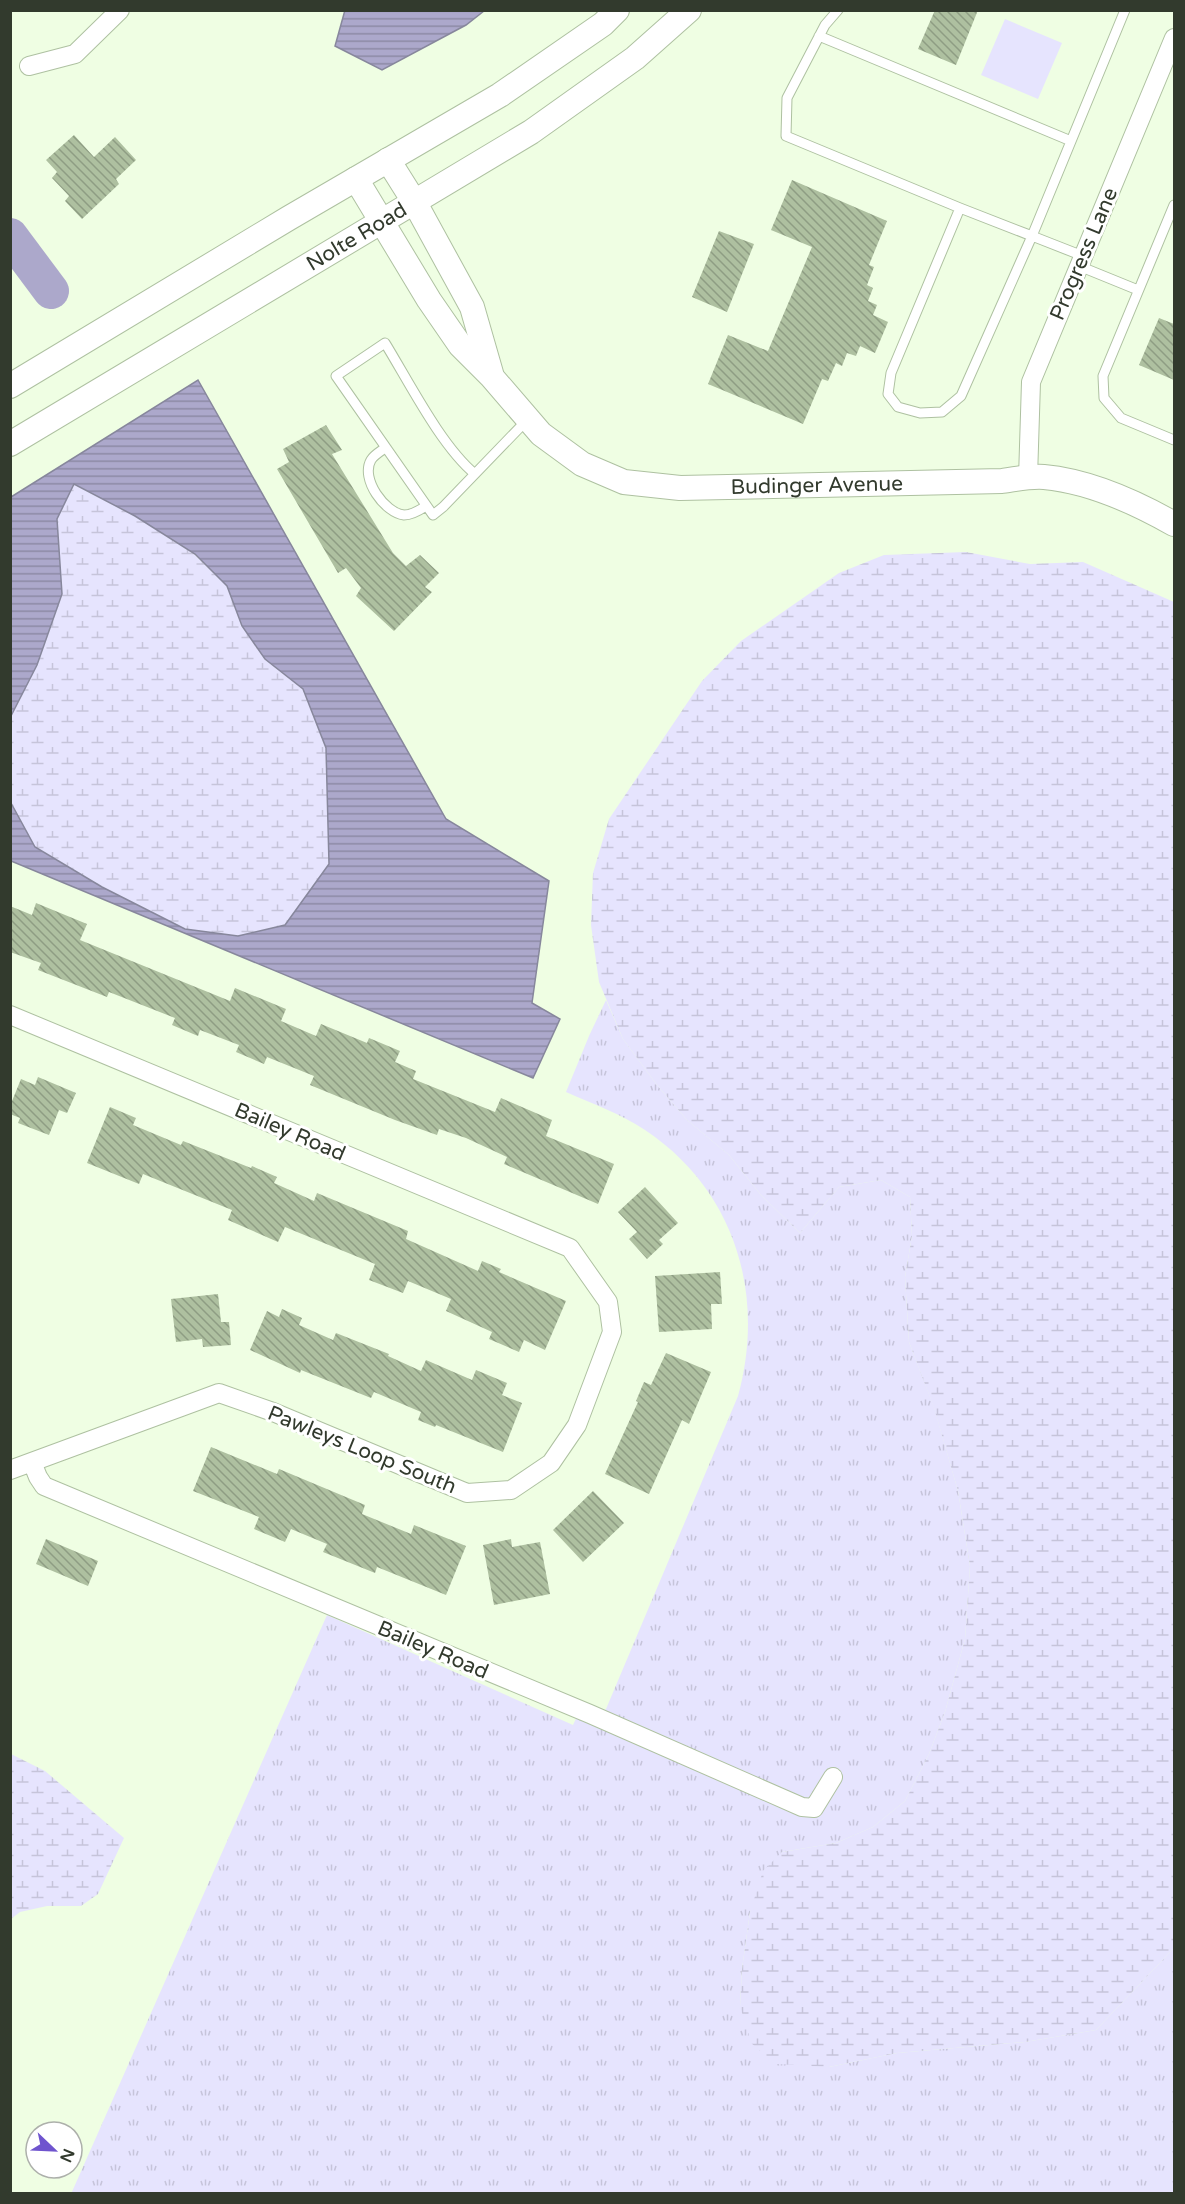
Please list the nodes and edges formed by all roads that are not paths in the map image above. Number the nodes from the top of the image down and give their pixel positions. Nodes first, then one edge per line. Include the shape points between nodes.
1 (120, 10) edge
2 (617, 10) edge
3 (689, 10) edge
4 (838, 10) edge
5 (1125, 10) edge
6 (819, 36) junction
7 (1174, 38) edge
8 (29, 66) dead end
9 (1071, 141) junction
10 (388, 160) junction
11 (356, 178) junction
12 (414, 203) junction
13 (1174, 205) edge
14 (960, 208) junction
15 (382, 222) junction
16 (1032, 236) junction
17 (1081, 261) junction
18 (1138, 290) junction
19 (491, 376) junction
20 (10, 386) edge
21 (528, 419) junction
22 (1174, 440) edge
23 (10, 444) edge
24 (385, 448) junction
25 (475, 474) junction
26 (1028, 478) junction
27 (426, 506) junction
28 (1174, 524) edge
29 (10, 1015) edge
30 (570, 1248) joint
31 (32, 1462) junction
32 (10, 1470) edge
33 (833, 1777) dead end

1 - 8 street via 75,54
2 - 10 street via 603,24 500,95
3 - 12 street, Nolte Road via 636,58 531,132
4 - 6 lane
5 - 9 lane
6 - 9 lane
6 - 14 lane via 787,98 786,136
7 - 17 street, Progress Lane
9 - 16 lane
10 - 11 street
10 - 12 street, Budinger Avenue
11 - 15 street, Budinger Avenue
11 - 20 street
12 - 15 street, Nolte Road
12 - 19 street, Budinger Avenue via 472,307
13 - 18 lane
14 - 16 lane
14 - 16 lane via 891,373 888,394 898,407 942,412 961,396
15 - 19 street, Budinger Avenue via 460,345
15 - 23 street, Nolte Road
16 - 17 lane
17 - 18 lane
17 - 26 street, Progress Lane via 1031,382
18 - 22 lane via 1103,376 1104,398 1121,418
19 - 21 street, Budinger Avenue
21 - 25 lane
21 - 26 street, Budinger Avenue via 541,434 582,464 624,482 681,489
24 - 25 lane via 336,376 385,343 432,420 461,462
24 - 27 lane
24 - 27 lane via 371,459 369,468 370,480 381,499 391,510 404,514
25 - 27 lane via 433,515
26 - 28 street, Budinger Avenue via 1043,477 1090,487 1141,505
29 - 30 street, Bailey Road
30 - 31 street, Pawleys Loop South via 608,1302 612,1332 577,1425 551,1463 511,1490 467,1493 273,1412 219,1394
31 - 32 street, Pawleys Loop South
31 - 33 street, Bailey Road via 44,1486 590,1714 802,1808 814,1808

